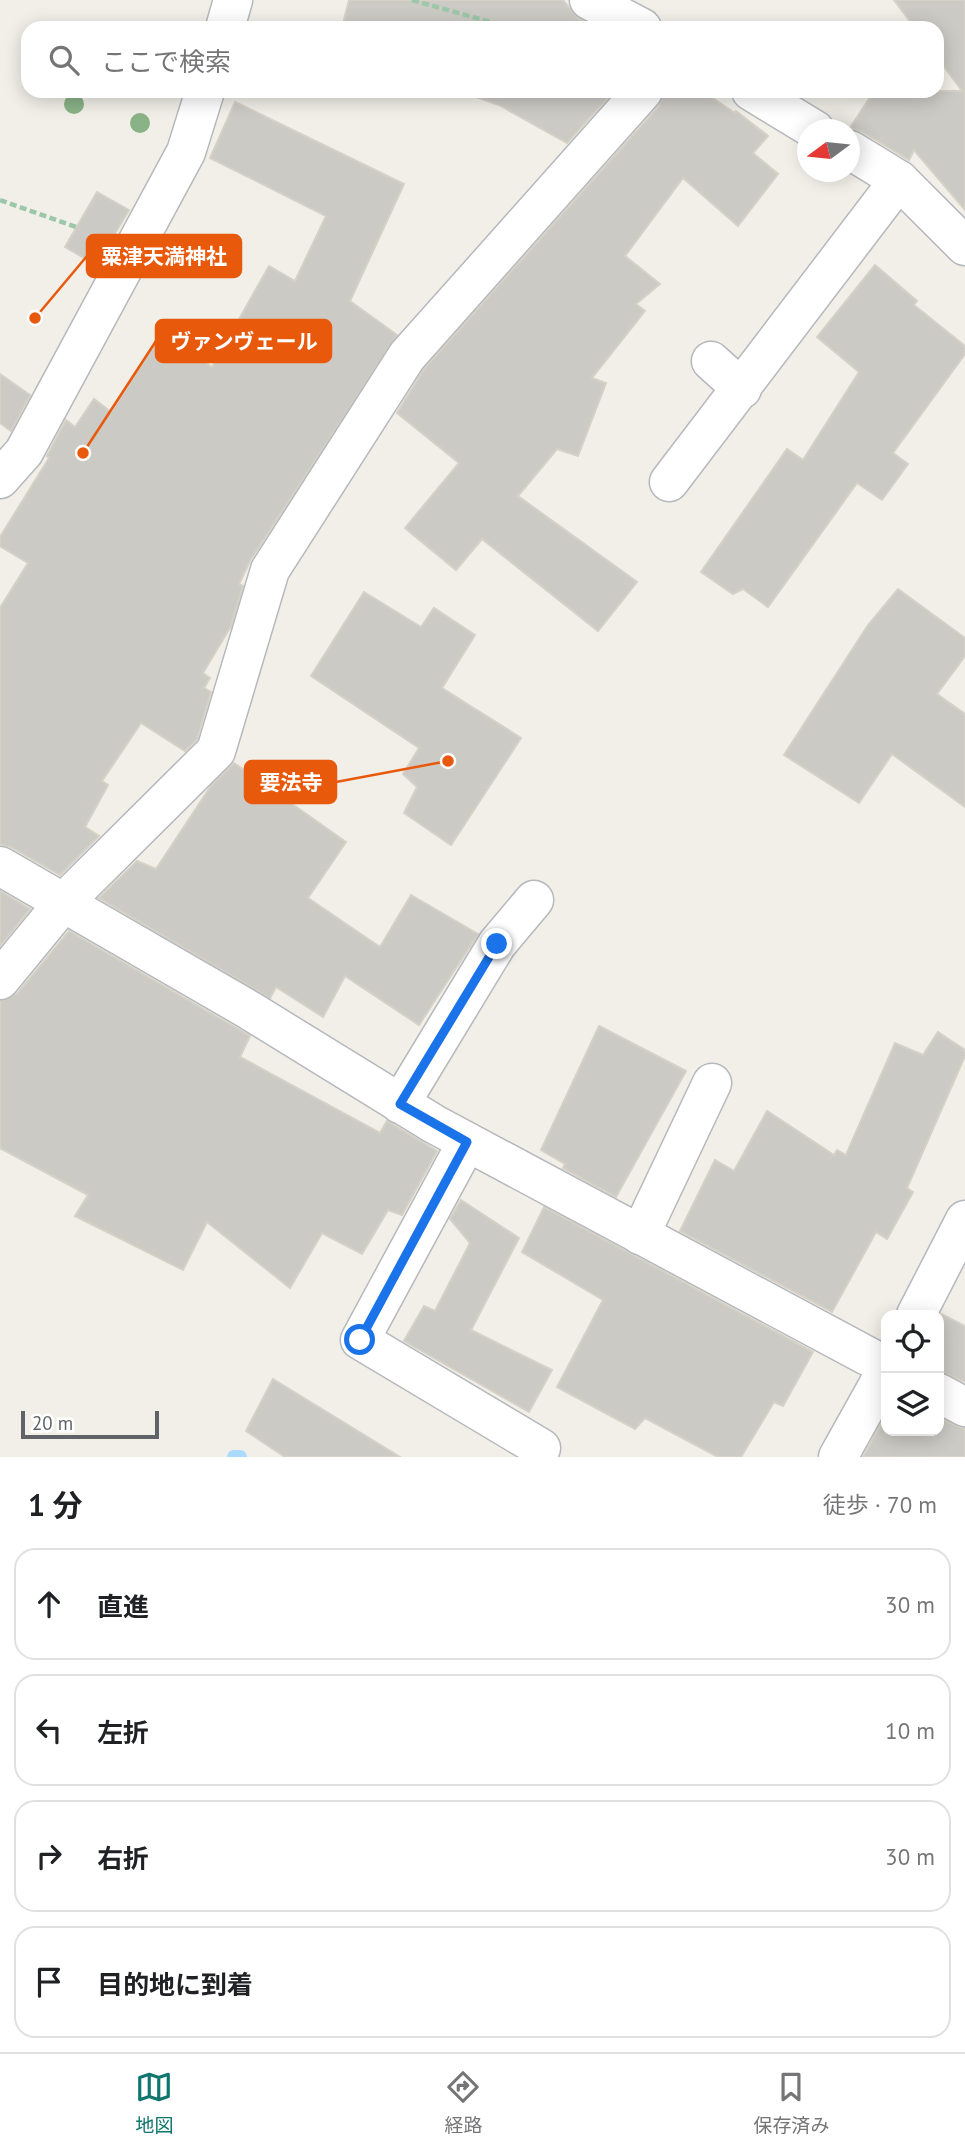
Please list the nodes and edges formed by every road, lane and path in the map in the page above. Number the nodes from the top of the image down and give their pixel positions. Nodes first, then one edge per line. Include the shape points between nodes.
1 (233, 0) edge
2 (412, 0) edge
3 (589, 0) edge
4 (227, 21) edge
5 (487, 21) edge
6 (629, 21) edge
7 (203, 98) edge
8 (637, 98) edge
9 (762, 98) edge
10 (797, 119) edge
11 (860, 157) edge
12 (899, 180) junction
13 (0, 200) edge
14 (76, 227) dead end
15 (965, 246) edge
16 (711, 361) dead end
17 (742, 389) junction
18 (8, 456) edge
19 (669, 482) dead end
20 (0, 866) edge
21 (534, 900) dead end
22 (64, 902) junction
23 (0, 980) edge
24 (712, 1083) dead end
25 (400, 1104) junction
26 (467, 1142) junction
27 (965, 1220) edge
28 (640, 1235) junction
29 (919, 1310) edge
30 (881, 1366) edge
31 (884, 1373) edge
32 (944, 1396) edge
33 (965, 1407) edge
34 (541, 1448) dead end
35 (838, 1457) edge

1 - 4 street
2 - 5 path
3 - 6 street
7 - 18 street via 186,152
8 - 22 street via 407,356 270,570 216,751
9 - 10 street
11 - 12 street
12 - 15 street
12 - 17 street
13 - 14 path
16 - 17 street
17 - 19 street
20 - 22 street
21 - 25 street via 497,944
22 - 23 street
22 - 25 street
24 - 28 street
25 - 26 street
26 - 28 street
26 - 34 street via 360,1340
27 - 29 street
28 - 30 street
31 - 35 street
32 - 33 street

